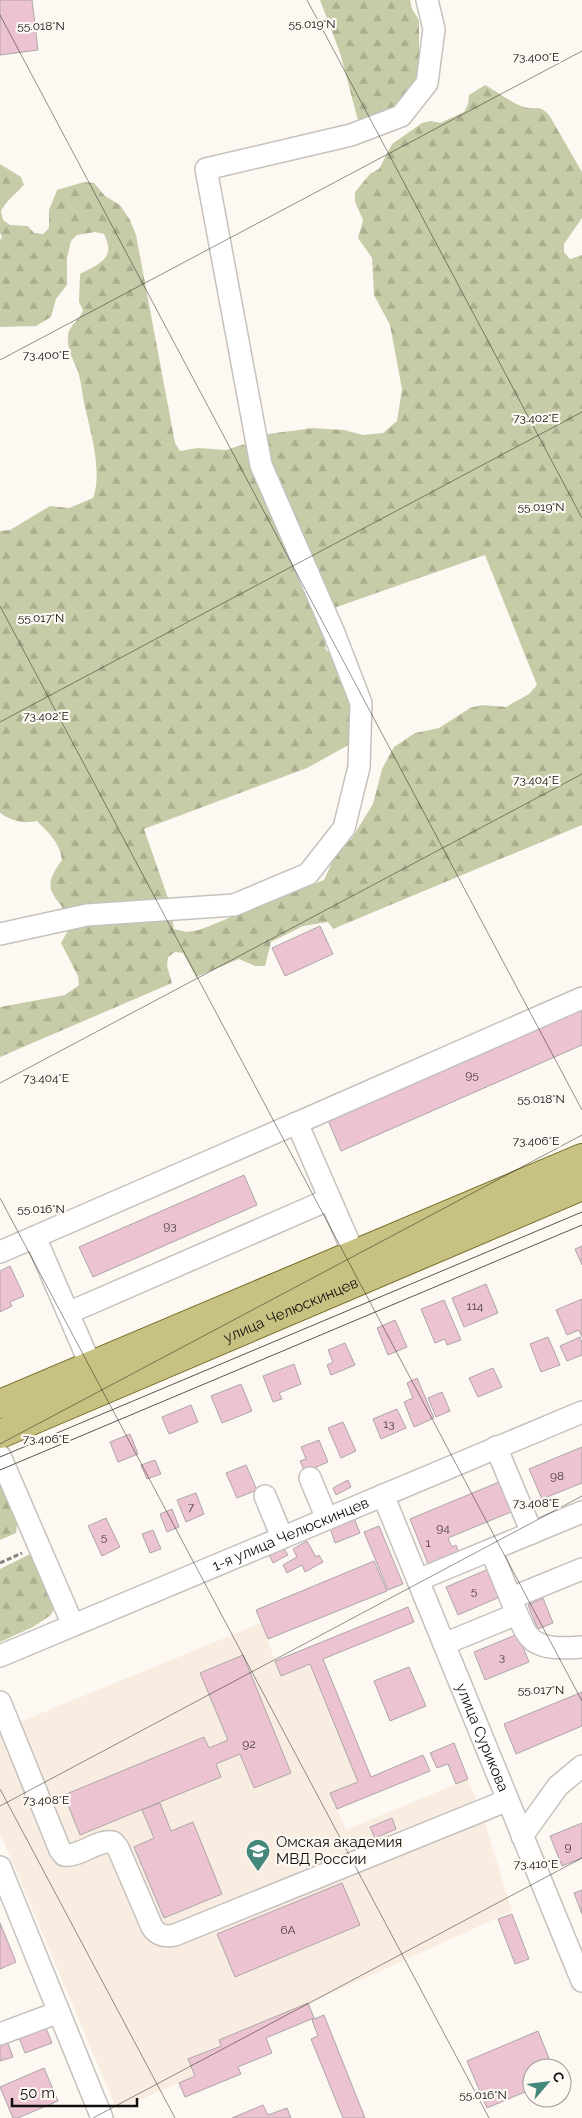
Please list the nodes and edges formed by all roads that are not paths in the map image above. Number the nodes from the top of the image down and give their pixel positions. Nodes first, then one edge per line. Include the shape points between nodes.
1 (427, 0) edge
2 (0, 934) edge
3 (582, 998) edge
4 (297, 1123) junction
5 (582, 1158) edge
6 (582, 1186) edge
7 (330, 1199) junction
8 (36, 1237) junction
9 (0, 1252) edge
10 (354, 1254) junction
11 (365, 1279) junction
12 (68, 1313) junction
13 (91, 1366) junction
14 (101, 1390) junction
15 (0, 1404) edge
16 (582, 1412) edge
17 (0, 1434) edge
18 (496, 1447) junction
19 (0, 1456) edge
20 (310, 1478) dead end
21 (383, 1495) junction
22 (265, 1496) dead end
23 (582, 1512) edge
24 (327, 1519) junction
25 (532, 1533) junction
26 (282, 1538) junction
27 (490, 1550) junction
28 (582, 1570) edge
29 (418, 1580) junction
30 (514, 1606) junction
31 (73, 1625) junction
32 (444, 1644) junction
33 (582, 1647) edge
34 (0, 1656) edge
35 (0, 1702) edge
36 (582, 1766) edge
37 (508, 1800) junction
38 (522, 1836) junction
39 (0, 1867) edge
40 (582, 1981) edge
41 (59, 2012) junction
42 (0, 2034) edge
43 (102, 2118) edge

1 - 2 street via 434,29 427,83 401,116 350,135 206,169 261,465 362,703 359,767 344,828 308,874 234,905 87,914
3 - 4 street
4 - 7 street
4 - 8 street
5 - 10 main road, улица Челюскинцев
6 - 11 main road, улица Челюскинцев
7 - 10 street
7 - 12 street
8 - 9 street
8 - 12 street
10 - 11 main road
10 - 13 main road, улица Челюскинцев
11 - 14 main road, улица Челюскинцев
12 - 13 street
13 - 14 main road
13 - 15 main road, улица Челюскинцев
14 - 17 main road, улица Челюскинцев
16 - 18 street, 1-я улица Челюскинцев
18 - 21 street, 1-я улица Челюскинцев
18 - 25 street
19 - 31 street
20 - 24 street
21 - 24 street, 1-я улица Челюскинцев
21 - 29 street, улица Сурикова
22 - 26 street
23 - 25 street
24 - 26 street, 1-я улица Челюскинцев
25 - 27 street
26 - 31 street, 1-я улица Челюскинцев
27 - 29 street
27 - 30 street
28 - 30 street
29 - 32 street, улица Сурикова
30 - 32 street
30 - 33 street via 533,1640 552,1647
31 - 34 street, 1-я улица Челюскинцев
32 - 37 street, улица Сурикова
35 - 37 street via 60,1850 64,1855 71,1855 113,1842 152,1927 163,1936 175,1934
36 - 38 street via 558,1786
37 - 38 street, улица Сурикова
38 - 40 street, улица Сурикова
39 - 41 street
41 - 42 street
41 - 43 street

